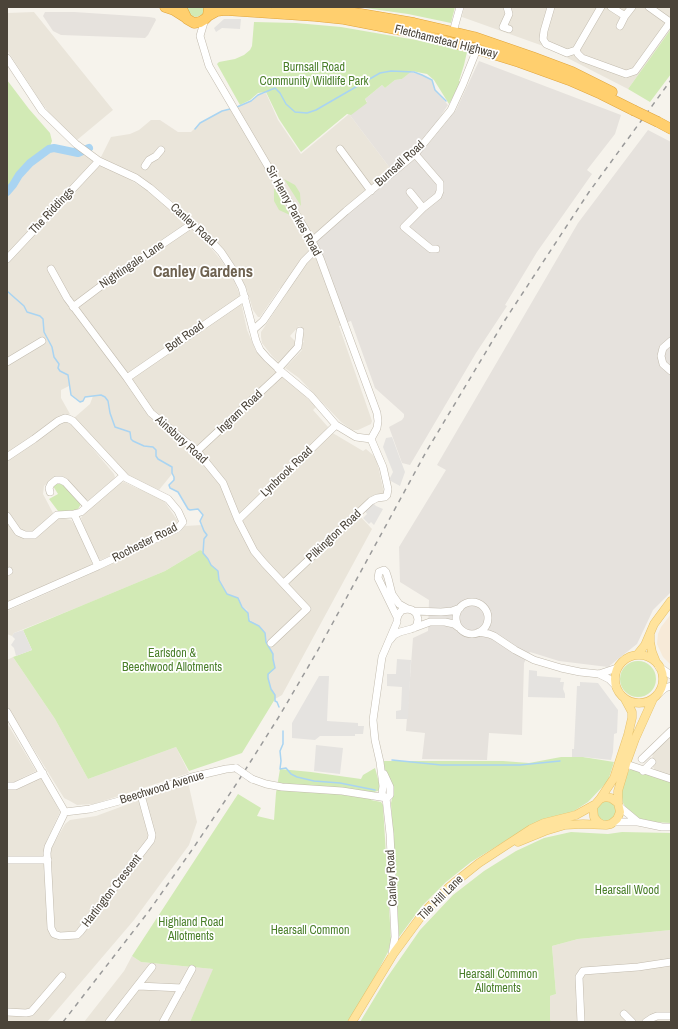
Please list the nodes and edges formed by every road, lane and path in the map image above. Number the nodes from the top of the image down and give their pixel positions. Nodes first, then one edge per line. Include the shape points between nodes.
1 (165, 7) edge
2 (181, 7) edge
3 (277, 7) edge
4 (460, 7) edge
5 (507, 7) edge
6 (552, 7) edge
7 (601, 7) edge
8 (611, 7) edge
9 (632, 7) edge
10 (649, 7) edge
11 (207, 14) edge
12 (625, 16) junction
13 (188, 19) junction
14 (671, 21) edge
15 (620, 26) dead end
16 (503, 27) dead end
17 (453, 32) junction
18 (200, 36) junction
19 (477, 49) junction
20 (576, 50) junction
21 (7, 58) edge
22 (635, 107) junction
23 (659, 120) junction
24 (671, 122) edge
25 (671, 129) edge
26 (340, 149) dead end
27 (160, 150) dead end
28 (415, 154) junction
29 (96, 164) dead end
30 (145, 166) dead end
31 (371, 191) junction
32 (410, 192) dead end
33 (423, 208) junction
34 (192, 224) junction
35 (312, 241) junction
36 (316, 249) junction
37 (436, 249) dead end
38 (7, 259) edge
39 (51, 269) dead end
40 (245, 297) junction
41 (73, 307) junction
42 (253, 330) junction
43 (300, 331) dead end
44 (671, 340) edge
45 (42, 341) dead end
46 (7, 362) edge
47 (280, 371) junction
48 (671, 371) edge
49 (126, 378) junction
50 (336, 425) junction
51 (371, 440) junction
52 (197, 451) junction
53 (7, 457) edge
54 (123, 476) junction
55 (50, 492) dead end
56 (87, 506) junction
57 (74, 514) junction
58 (7, 516) edge
59 (238, 520) junction
60 (98, 566) junction
61 (284, 583) junction
62 (671, 601) edge
63 (7, 606) edge
64 (460, 608) junction
65 (411, 610) junction
66 (397, 620) junction
67 (487, 623) junction
68 (458, 627) junction
69 (410, 629) junction
70 (651, 631) junction
71 (479, 632) junction
72 (500, 640) junction
73 (271, 643) dead end
74 (387, 643) junction
75 (637, 655) junction
76 (658, 664) junction
77 (618, 668) junction
78 (599, 674) junction
79 (671, 675) edge
80 (616, 686) junction
81 (671, 686) edge
82 (656, 696) junction
83 (625, 699) junction
84 (7, 712) edge
85 (671, 731) edge
86 (642, 760) dead end
87 (652, 762) dead end
88 (626, 764) junction
89 (643, 771) junction
90 (43, 773) junction
91 (671, 779) edge
92 (7, 786) edge
93 (385, 794) junction
94 (140, 795) junction
95 (597, 802) junction
96 (619, 805) junction
97 (65, 812) junction
98 (614, 822) junction
99 (638, 822) junction
100 (603, 825) junction
101 (671, 827) edge
102 (503, 848) junction
103 (7, 860) edge
104 (48, 860) junction
105 (390, 958) junction
106 (671, 962) edge
107 (152, 967) dead end
108 (192, 969) dead end
109 (62, 976) dead end
110 (138, 986) junction
111 (182, 988) junction
112 (7, 1012) edge
113 (624, 1014) dead end
114 (671, 1016) edge
115 (109, 1022) edge
116 (163, 1022) edge
117 (352, 1022) edge
118 (581, 1022) edge
119 (632, 1022) edge
120 (646, 1022) edge

1 - 13 highway
2 - 13 highway
3 - 17 highway, Fletchamstead Highway via 361,14
4 - 17 street
5 - 16 street via 509,14
6 - 20 street via 544,31 544,42 567,53
7 - 20 street
8 - 12 street
9 - 12 street
10 - 14 street
11 - 13 highway, Fletchamstead Highway via 197,23
11 - 18 street
11 - 19 highway, Fletchamstead Highway via 225,10 344,19 411,32
12 - 15 street
13 - 18 street, Sir Henry Parkes Road
14 - 20 street via 631,73 626,74 582,58
17 - 22 highway, Fletchamstead Highway via 565,69 594,82
18 - 35 street, Sir Henry Parkes Road via 212,73
19 - 22 highway, Fletchamstead Highway via 569,80
19 - 28 street, Burnsall Road via 451,110
21 - 34 street, Canley Road via 42,111 76,144 90,156 136,178
22 - 23 highway, Fletchamstead Highway, bridge
23 - 24 highway, Fletchamstead Highway
23 - 25 highway, Fletchamstead Highway
26 - 31 street
27 - 30 street
28 - 31 street, Burnsall Road
28 - 33 street via 440,183 438,196
29 - 38 street, The Riddings
31 - 35 street, Burnsall Road
32 - 33 street
33 - 37 street via 404,227 431,249
34 - 40 street, Canley Road via 222,252
34 - 41 street, Nightingale Lane
35 - 36 street, Sir Henry Parkes Road
36 - 42 street via 304,261 263,321
36 - 51 street, Sir Henry Parkes Road via 377,413 377,428
39 - 41 street, Ainsbury Road
40 - 42 street, Canley Road
40 - 49 street, Bott Road
41 - 49 street, Ainsbury Road
42 - 47 street, Canley Road via 260,350
43 - 47 street, Ingram Road via 298,347
44 - 48 street via 663,348 661,356 663,364
45 - 46 street
47 - 50 street, Canley Road via 311,396
47 - 52 street, Ingram Road
49 - 52 street, Ainsbury Road via 155,417
50 - 51 street, Canley Road via 356,437
50 - 59 street, Lynbrook Road
51 - 61 street, Pilkington Road via 381,461 388,489 387,495 371,501
52 - 59 street, Ainsbury Road via 222,483
53 - 54 street, Rochester Road via 58,421 69,419
54 - 56 street
54 - 60 street, Rochester Road via 132,483 168,499 183,522 170,532
55 - 56 street via 51,484 61,480
56 - 57 street
57 - 58 street via 58,515 31,536 18,532
57 - 60 street
59 - 61 street, Ainsbury Road via 254,551
60 - 63 street, Rochester Road
61 - 73 street, Ainsbury Road via 307,609
62 - 70 main road
64 - 65 street via 448,612
64 - 67 street via 468,603 480,605 486,612
64 - 68 street via 456,616
65 - 66 street via 400,612
65 - 66 street via 399,604 392,594 386,572 379,572 378,578
65 - 69 street via 418,619 417,624
66 - 69 street via 400,627
66 - 74 street, Canley Road
67 - 71 street
67 - 72 street
68 - 69 street via 450,622 439,622 426,623
68 - 71 street via 467,634
69 - 74 street via 394,635
70 - 75 main road
70 - 76 main road via 650,642
71 - 72 street
72 - 78 street via 544,664 571,671
74 - 93 street, Canley Road via 381,663 374,720
75 - 76 main road via 645,656
75 - 77 main road via 624,660
76 - 79 street
76 - 82 main road via 663,678 661,689
77 - 78 street
77 - 80 main road
78 - 80 street
80 - 83 main road
81 - 82 street
82 - 83 main road via 640,703
82 - 88 main road
83 - 95 main road, Tile Hill Lane via 632,712 628,735 614,778
84 - 90 street
85 - 86 street
87 - 89 street
88 - 89 street
88 - 96 main road via 618,791
89 - 91 street
90 - 92 street via 15,786
90 - 97 street
93 - 94 street, Beechwood Avenue, bridge via 370,796 266,784 252,779 236,768 192,777
93 - 105 street, Canley Road via 390,834 395,938
94 - 97 street, Beechwood Avenue via 90,810
94 - 104 street, Hartington Crescent via 152,835 151,840 76,935 58,936 52,930
95 - 96 main road via 605,797 611,798
95 - 100 main road via 592,810 594,817
95 - 102 main road, Tile Hill Lane via 576,816 539,825
96 - 98 main road via 619,815
96 - 99 street
97 - 104 street, Hartington Crescent via 48,847
98 - 99 street
98 - 100 main road
99 - 101 street
100 - 102 main road, Tile Hill Lane via 565,826
102 - 105 main road, Tile Hill Lane via 479,863 443,892 416,922
103 - 104 street
105 - 117 main road
106 - 118 street via 586,970 581,973
107 - 110 street
108 - 111 street
109 - 112 street via 32,1011
110 - 111 street
110 - 115 street
111 - 116 street
113 - 119 street
114 - 120 street via 657,1016

